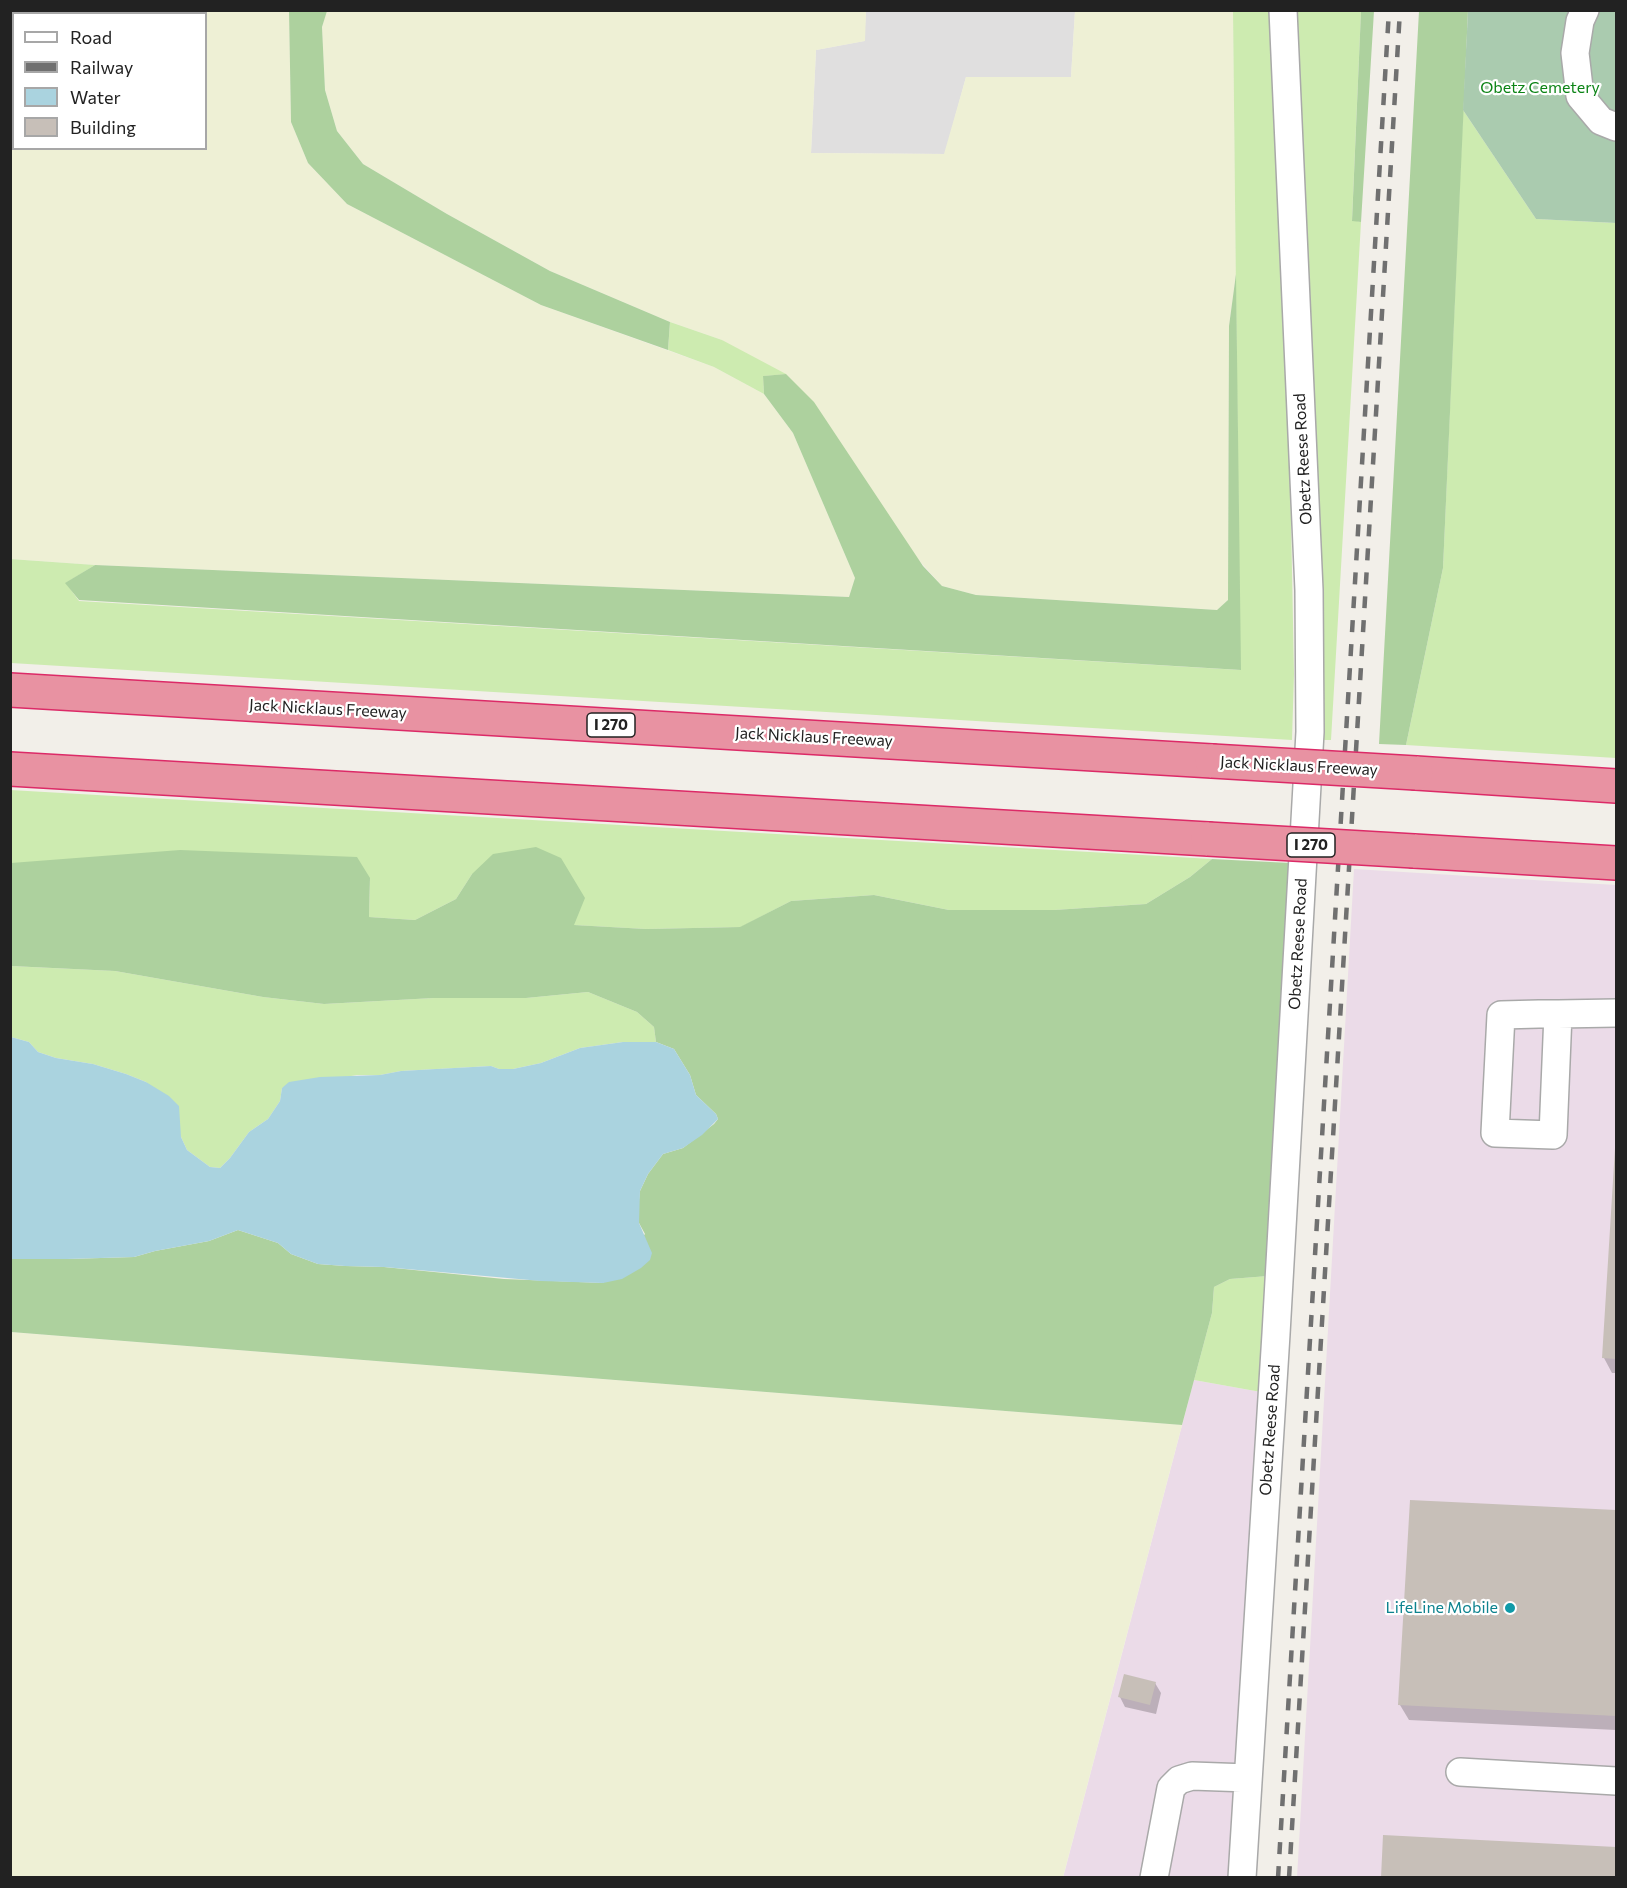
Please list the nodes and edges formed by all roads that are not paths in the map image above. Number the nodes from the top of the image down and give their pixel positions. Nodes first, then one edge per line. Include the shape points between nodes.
1 (1283, 10) edge
2 (1585, 10) edge
3 (1617, 127) edge
4 (10, 690) edge
5 (10, 769) edge
6 (1617, 786) edge
7 (1617, 863) edge
8 (1617, 1013) edge
9 (1549, 1014) dead end
10 (1460, 1772) dead end
11 (1248, 1778) junction
12 (1617, 1781) edge
13 (1154, 1878) edge
14 (1242, 1878) edge

1 - 11 street, Obetz Reese Road via 1309,590 1310,732
2 - 3 street via 1575,53 1580,96 1601,121
4 - 6 highway, Jack Nicklaus Freeway / I 270, bridge
5 - 7 highway, I 270, bridge
8 - 9 street
10 - 12 street
11 - 13 street via 1192,1776 1171,1788
11 - 14 street, Obetz Reese Road

